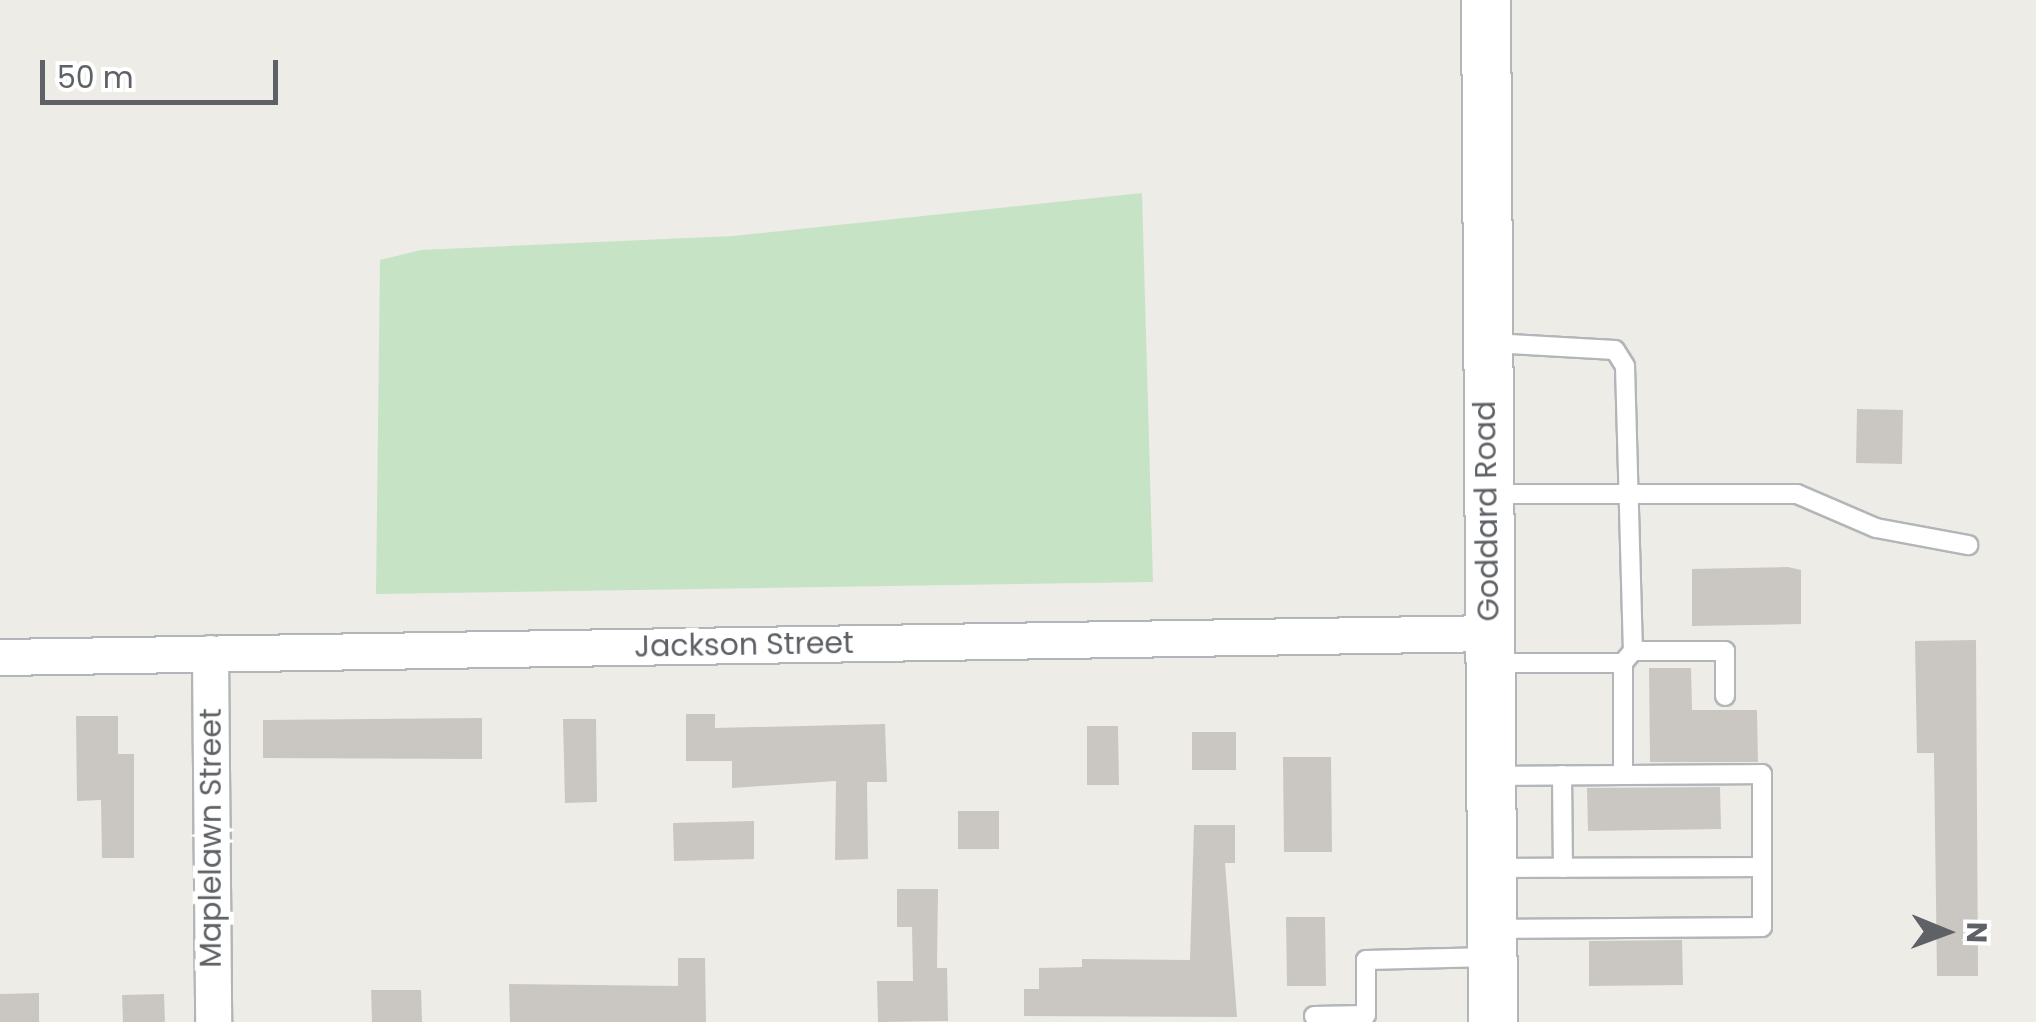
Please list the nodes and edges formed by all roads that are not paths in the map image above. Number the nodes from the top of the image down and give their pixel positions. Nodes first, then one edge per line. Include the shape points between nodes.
1 (1486, 0) edge
2 (1486, 343) junction
3 (1631, 491) junction
4 (1485, 494) junction
5 (1968, 545) dead end
6 (1489, 648) junction
7 (210, 653) junction
8 (0, 658) edge
9 (1628, 658) junction
10 (1726, 696) dead end
11 (1623, 775) junction
12 (1490, 776) junction
13 (1562, 776) junction
14 (1762, 867) junction
15 (1491, 868) junction
16 (1563, 868) junction
17 (1492, 943) junction
18 (1314, 1016) dead end
19 (212, 1022) edge
20 (1492, 1022) edge

1 - 2 main road, Goddard Road
2 - 3 lane via 1616,350 1625,366
2 - 4 main road, Goddard Road
3 - 4 lane
3 - 5 lane via 1797,494 1876,528
3 - 9 lane
4 - 6 main road, Goddard Road
6 - 7 street, Jackson Street
6 - 9 lane
6 - 12 main road, Goddard Road
7 - 8 street, Jackson Street
7 - 19 street, Maplelawn Street
9 - 10 lane via 1725,651
9 - 11 lane
11 - 13 lane
11 - 14 lane via 1762,774
12 - 13 lane
12 - 15 main road, Goddard Road
13 - 16 lane
14 - 16 lane
14 - 17 lane via 1762,927
15 - 16 lane
15 - 17 main road, Goddard Road
17 - 18 lane via 1366,960 1366,1015
17 - 20 main road, Goddard Road

